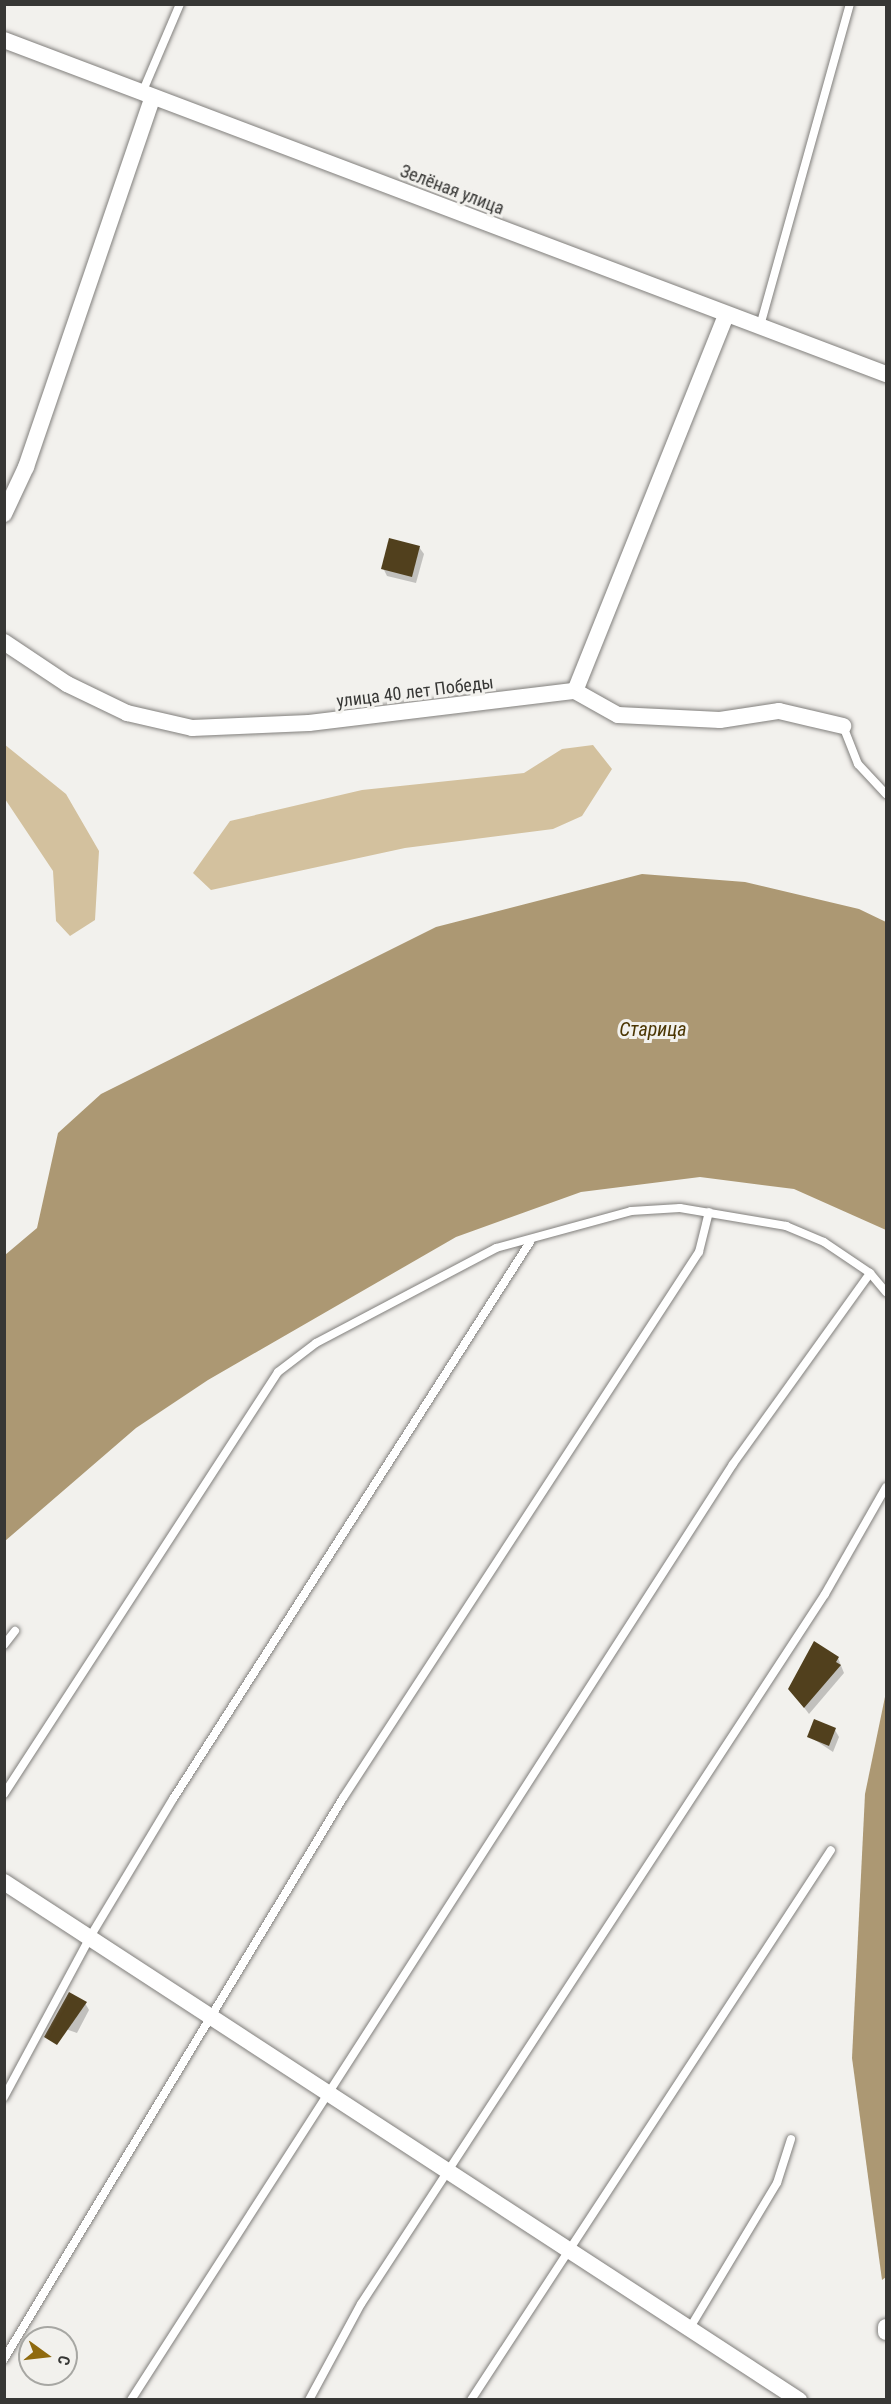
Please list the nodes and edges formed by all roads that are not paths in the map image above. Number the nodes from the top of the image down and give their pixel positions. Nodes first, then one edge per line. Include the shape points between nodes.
1 (180, 4) edge
2 (850, 4) edge
3 (4, 40) edge
4 (148, 95) junction
5 (726, 315) junction
6 (760, 326) junction
7 (886, 374) edge
8 (4, 514) edge
9 (4, 642) edge
10 (574, 691) junction
11 (843, 726) joint
12 (886, 794) edge
13 (709, 1212) junction
14 (530, 1242) junction
15 (870, 1273) junction
16 (886, 1292) edge
17 (886, 1487) edge
18 (15, 1631) dead end
19 (4, 1645) edge
20 (4, 1794) edge
21 (831, 1850) dead end
22 (4, 1882) edge
23 (90, 1937) junction
24 (209, 2016) junction
25 (329, 2095) junction
26 (4, 2097) edge
27 (791, 2139) dead end
28 (448, 2173) junction
29 (567, 2251) junction
30 (886, 2327) edge
31 (688, 2331) junction
32 (886, 2332) edge
33 (4, 2359) edge
34 (131, 2400) edge
35 (309, 2400) edge
36 (471, 2400) edge
37 (799, 2400) edge

1 - 4 lane
2 - 6 lane
3 - 4 street, Зелёная улица
4 - 5 street, Зелёная улица
4 - 8 street via 26,467
5 - 6 street, Зелёная улица
5 - 10 street
6 - 7 street, Зелёная улица
9 - 10 street, улица 40 лет Победы via 67,684 127,713 192,728 332,721
10 - 11 street via 618,715 720,720 779,711
11 - 12 lane via 858,764
13 - 14 lane via 631,1211 567,1225
13 - 15 lane via 786,1226 824,1242
13 - 24 lane via 699,1252 349,1788
14 - 20 lane via 496,1248 316,1343 278,1372
14 - 23 lane
15 - 16 lane
15 - 25 lane via 733,1464
17 - 28 lane via 825,1594
18 - 19 lane
21 - 29 lane
22 - 23 street
23 - 24 street
23 - 26 lane
24 - 25 street
24 - 33 lane
25 - 28 street
25 - 34 lane
27 - 31 lane via 777,2183
28 - 29 street
28 - 35 lane via 361,2304
29 - 31 street
29 - 36 lane
30 - 32 street
31 - 37 street

